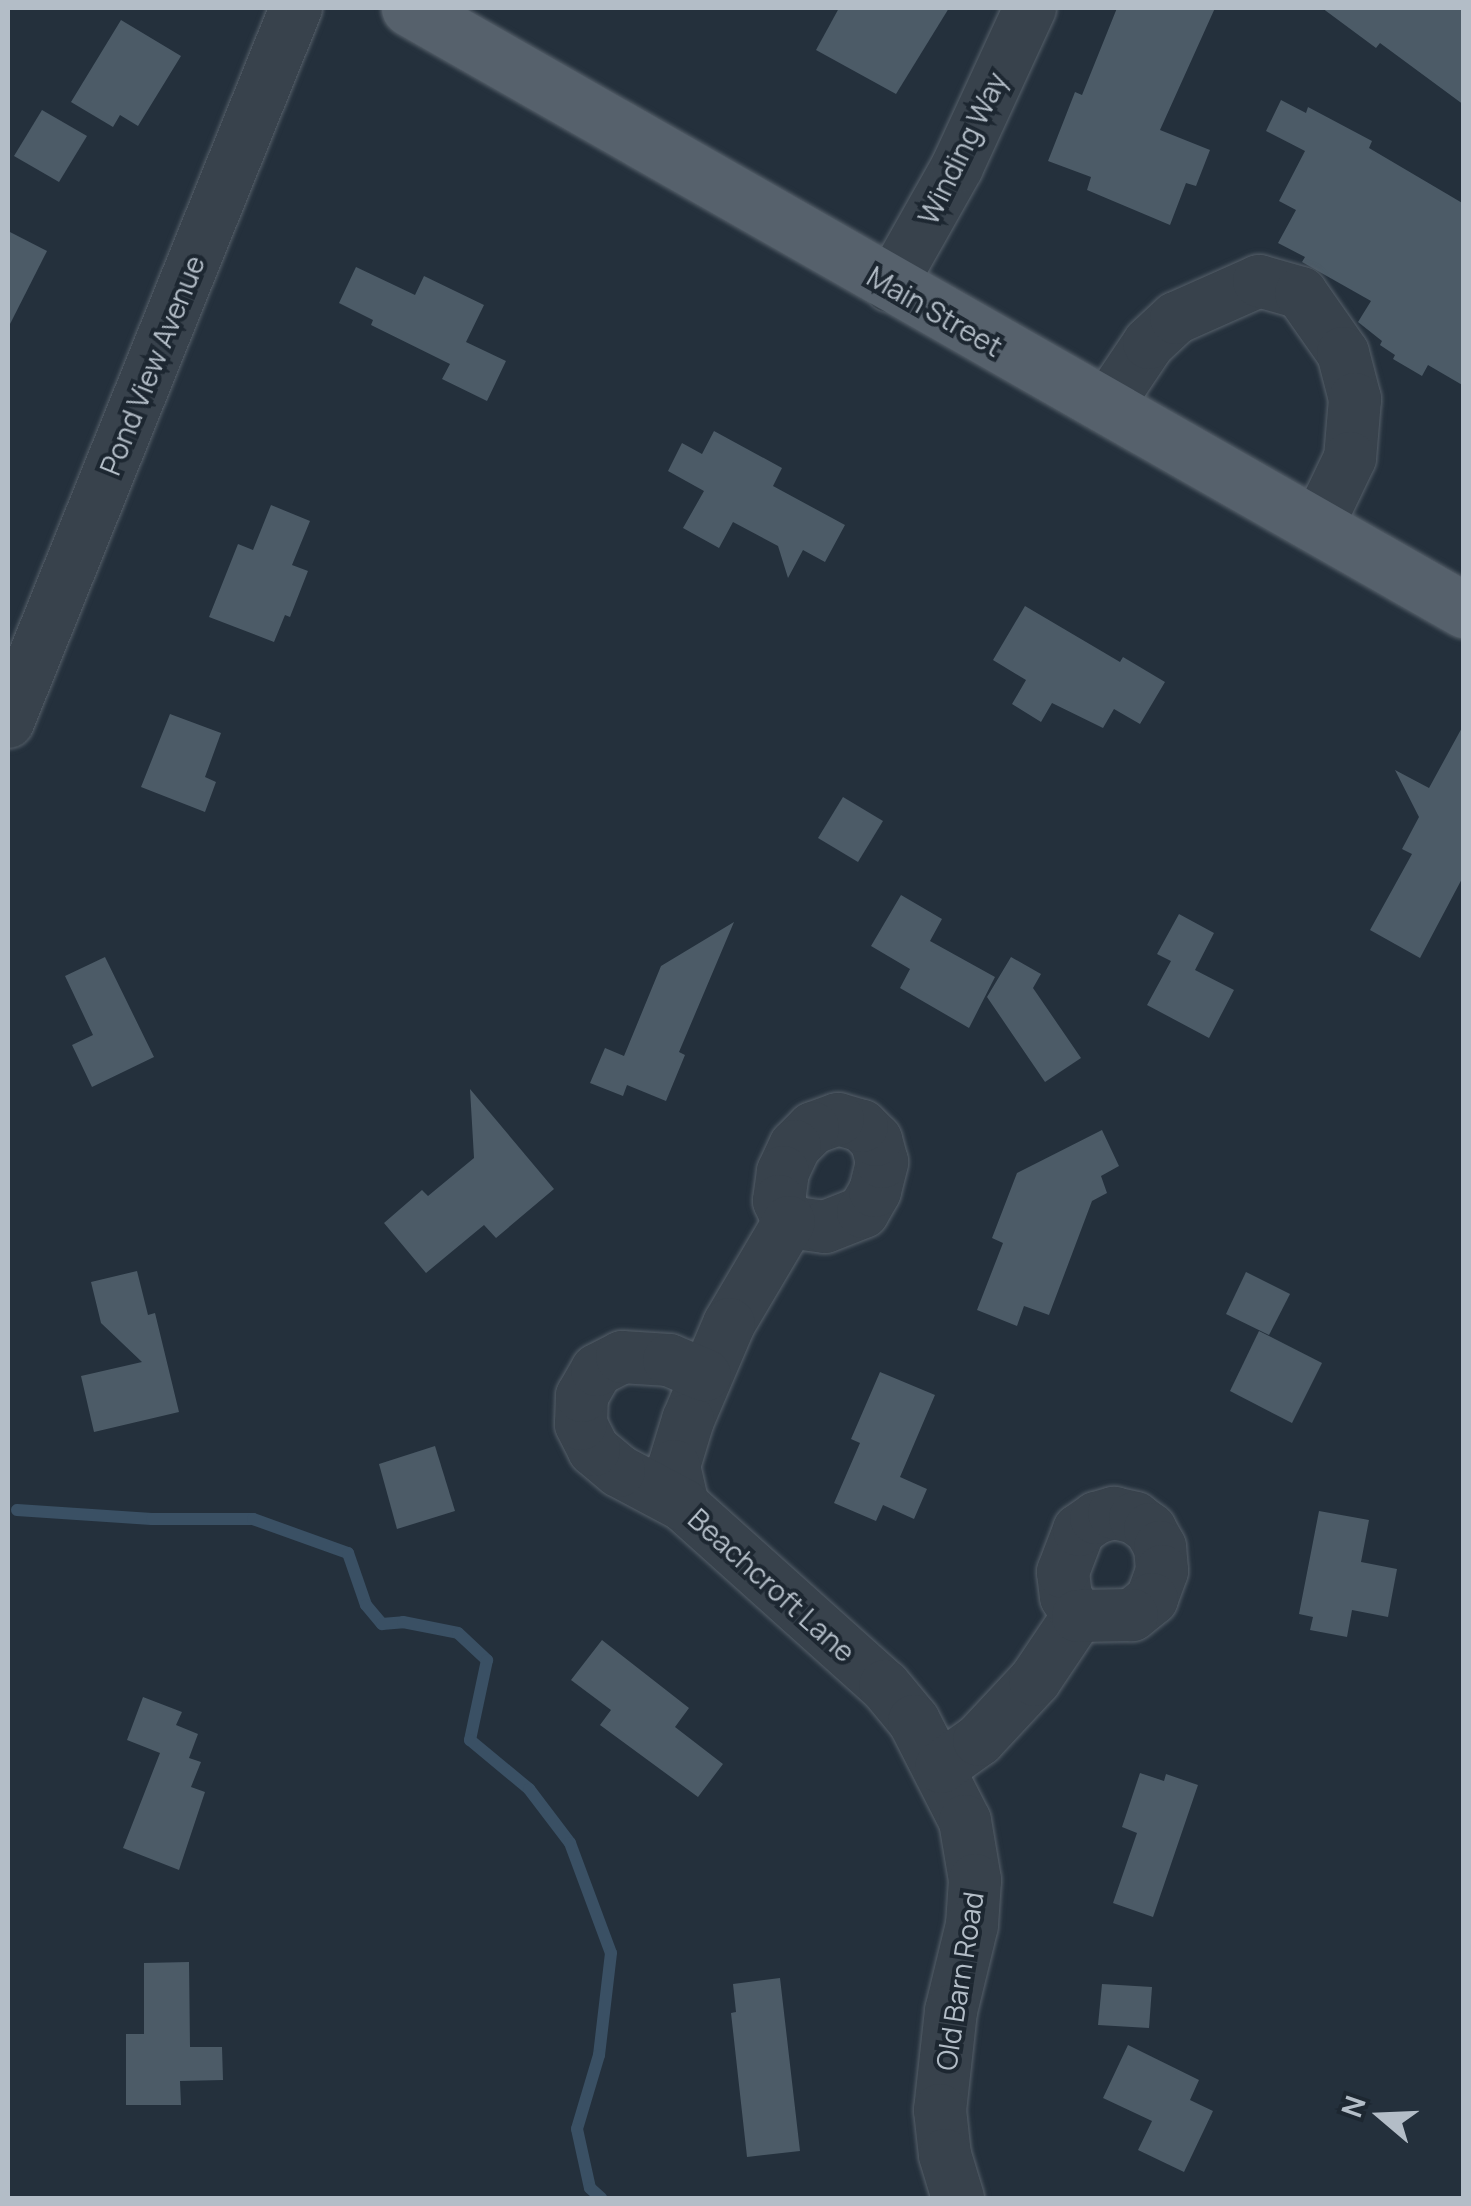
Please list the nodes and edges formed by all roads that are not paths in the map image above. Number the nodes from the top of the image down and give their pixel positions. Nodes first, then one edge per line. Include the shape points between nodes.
1 (296, 8) edge
2 (409, 8) edge
3 (1030, 8) edge
4 (890, 286) junction
5 (1106, 407) junction
6 (1317, 527) junction
7 (1464, 610) edge
8 (8, 722) edge
9 (789, 1222) dead end
10 (705, 1376) junction
11 (683, 1505) junction
12 (1078, 1616) dead end
13 (941, 1767) junction
14 (958, 2198) edge

1 - 8 street, Pond View Avenue
2 - 4 main road, Main Street
3 - 4 street, Winding Way
4 - 5 main road, Main Street
5 - 6 main road, Main Street
5 - 6 street via 1149,343 1176,318 1259,281 1301,293 1343,353 1355,399 1350,458
6 - 7 main road, Main Street
9 - 10 street, Beachcroft Lane
10 - 11 street, Beachcroft Lane via 674,1466
10 - 11 street via 670,1360 622,1358 596,1370 582,1396 581,1424 594,1450
11 - 13 street, Beachcroft Lane via 885,1686
12 - 13 street via 1036,1680 979,1740
13 - 14 street, Old Barn Road via 965,1821 975,1880 940,2110

